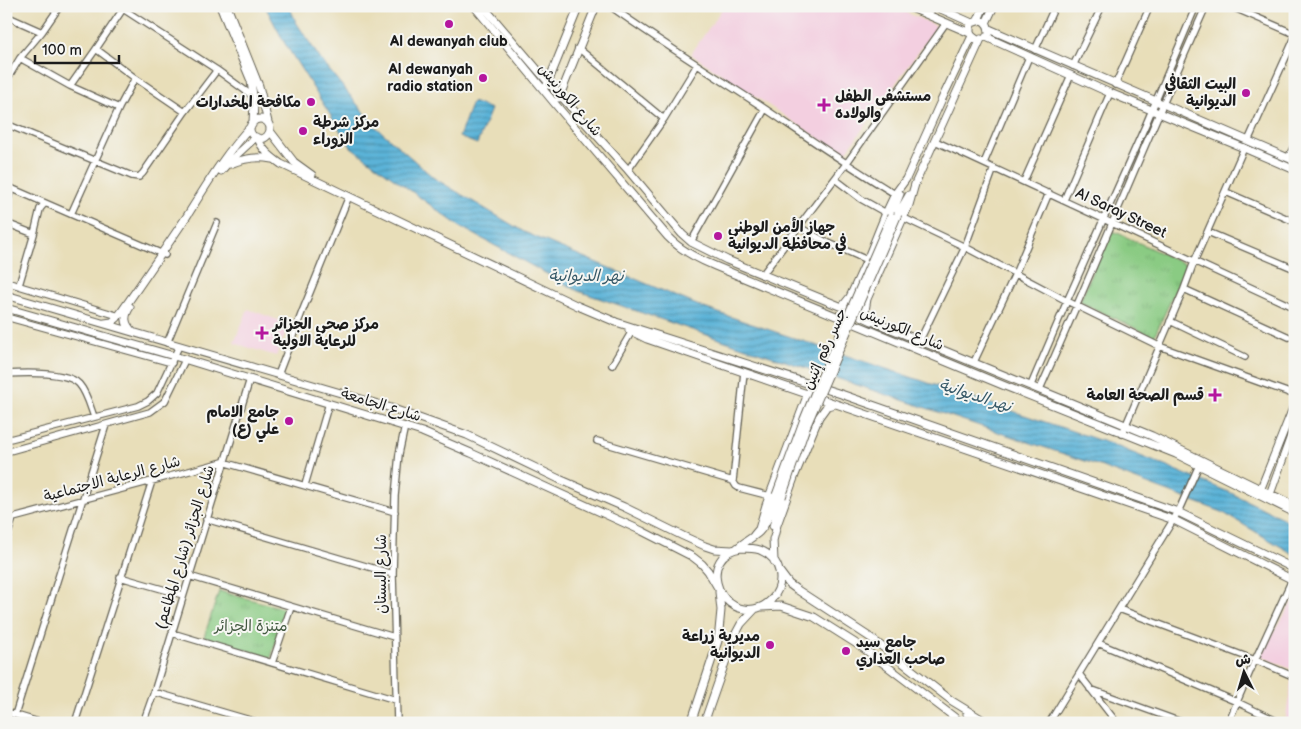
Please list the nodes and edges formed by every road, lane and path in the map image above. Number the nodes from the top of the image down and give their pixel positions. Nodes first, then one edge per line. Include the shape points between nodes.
1 (60, 6) edge
2 (220, 6) edge
3 (227, 6) edge
4 (474, 6) edge
5 (483, 6) edge
6 (579, 6) edge
7 (596, 6) edge
8 (610, 6) edge
9 (908, 6) edge
10 (934, 6) edge
11 (984, 6) edge
12 (994, 6) edge
13 (1056, 6) edge
14 (1102, 6) edge
15 (1150, 6) edge
16 (1196, 6) edge
17 (1206, 6) edge
18 (1230, 6) edge
19 (120, 8) edge
20 (6, 16) edge
21 (975, 21) junction
22 (946, 23) junction
23 (988, 26) junction
24 (42, 32) junction
25 (971, 35) junction
26 (1295, 35) edge
27 (984, 38) junction
28 (578, 48) junction
29 (96, 49) junction
30 (1035, 50) junction
31 (1029, 57) junction
32 (20, 58) junction
33 (697, 65) junction
34 (6, 66) edge
35 (1073, 66) junction
36 (14, 69) junction
37 (216, 70) junction
38 (1071, 76) junction
39 (135, 78) junction
40 (6, 81) edge
41 (548, 82) junction
42 (1115, 85) junction
43 (70, 86) junction
44 (544, 90) junction
45 (1110, 93) junction
46 (560, 96) junction
47 (254, 97) junction
48 (1159, 103) junction
49 (556, 105) junction
50 (119, 108) junction
51 (765, 109) junction
52 (185, 112) junction
53 (1155, 112) junction
54 (664, 118) junction
55 (268, 122) junction
56 (252, 123) junction
57 (6, 124) edge
58 (270, 131) junction
59 (257, 138) junction
60 (936, 141) junction
61 (1248, 141) junction
62 (1295, 144) edge
63 (1244, 148) junction
64 (612, 152) junction
65 (95, 160) junction
66 (275, 160) junction
67 (1291, 160) edge
68 (604, 161) junction
69 (984, 163) junction
70 (846, 164) junction
71 (225, 166) junction
72 (994, 168) junction
73 (628, 170) junction
74 (1295, 170) edge
75 (835, 179) junction
76 (906, 179) junction
77 (1024, 181) junction
78 (327, 186) junction
79 (8, 187) edge
80 (1226, 192) junction
81 (1048, 193) junction
82 (895, 194) junction
83 (349, 196) junction
84 (1064, 200) junction
85 (45, 203) junction
86 (6, 206) edge
87 (71, 214) junction
88 (895, 215) junction
89 (1104, 219) junction
90 (1112, 222) junction
91 (1295, 222) edge
92 (6, 223) edge
93 (218, 224) dead end
94 (799, 227) junction
95 (1208, 232) junction
96 (34, 234) junction
97 (682, 234) junction
98 (673, 242) junction
99 (691, 242) junction
100 (965, 248) junction
101 (164, 254) junction
102 (715, 255) junction
103 (867, 260) junction
104 (1194, 262) junction
105 (709, 264) junction
106 (1295, 269) edge
107 (1015, 274) junction
108 (762, 275) junction
109 (6, 282) edge
110 (19, 285) junction
111 (1184, 289) junction
112 (6, 295) edge
113 (1067, 301) junction
114 (1077, 305) junction
115 (842, 307) junction
116 (6, 308) edge
117 (1295, 308) edge
118 (119, 316) junction
119 (6, 317) edge
120 (872, 321) junction
121 (1170, 321) junction
122 (96, 322) junction
123 (616, 322) junction
124 (632, 331) junction
125 (135, 334) junction
126 (1289, 337) dead end
127 (920, 340) junction
128 (164, 342) junction
129 (179, 346) junction
130 (1159, 346) junction
131 (154, 351) junction
132 (1245, 357) dead end
133 (173, 360) junction
134 (185, 360) junction
135 (974, 362) junction
136 (612, 365) dead end
137 (744, 372) junction
138 (6, 374) edge
139 (278, 375) junction
140 (1010, 377) junction
141 (250, 379) junction
142 (811, 385) junction
143 (1005, 386) junction
144 (1031, 386) junction
145 (1040, 389) junction
146 (808, 394) junction
147 (841, 394) junction
148 (1295, 395) edge
149 (330, 403) junction
150 (1295, 403) edge
151 (142, 404) junction
152 (839, 404) junction
153 (385, 406) junction
154 (146, 414) junction
155 (94, 417) junction
156 (85, 419) junction
157 (380, 419) junction
158 (1114, 421) junction
159 (106, 425) junction
160 (1125, 425) junction
161 (1295, 425) edge
162 (405, 426) junction
163 (443, 426) junction
164 (1111, 429) junction
165 (89, 430) junction
166 (1122, 434) junction
167 (437, 438) junction
168 (6, 440) edge
169 (597, 441) dead end
170 (6, 452) edge
171 (224, 462) junction
172 (1198, 466) junction
173 (152, 481) junction
174 (733, 481) junction
175 (305, 485) junction
176 (1260, 492) junction
177 (776, 496) junction
178 (1269, 497) junction
179 (82, 500) junction
180 (1295, 506) edge
181 (394, 512) junction
182 (1178, 512) junction
183 (1295, 513) edge
184 (13, 518) junction
185 (206, 519) junction
186 (6, 520) edge
187 (1174, 520) junction
188 (6, 540) edge
189 (773, 541) junction
190 (734, 549) junction
191 (774, 561) junction
192 (1295, 569) edge
193 (780, 572) junction
194 (393, 574) junction
195 (189, 576) junction
196 (120, 577) junction
197 (1294, 578) edge
198 (718, 590) junction
199 (183, 594) junction
200 (291, 607) junction
201 (758, 608) junction
202 (1119, 609) junction
203 (172, 633) junction
204 (394, 637) junction
205 (1098, 644) junction
206 (1255, 660) junction
207 (272, 663) junction
208 (1079, 674) junction
209 (1295, 676) edge
210 (1090, 689) junction
211 (154, 692) junction
212 (396, 700) junction
213 (952, 701) junction
214 (1237, 702) junction
215 (6, 712) edge
216 (15, 715) junction
217 (1272, 721) edge
218 (42, 723) edge
219 (75, 723) edge
220 (143, 723) edge
221 (260, 723) edge
222 (397, 723) edge
223 (691, 723) edge
224 (704, 723) edge
225 (963, 723) edge
226 (977, 723) edge
227 (988, 723) edge
228 (1049, 723) edge
229 (1117, 723) edge
230 (1184, 723) edge
231 (1228, 723) edge
232 (1281, 723) edge

1 - 24 street
2 - 47 main road via 251,81
3 - 55 main road via 259,86
4 - 44 main road, شارع الكورنيش
5 - 41 main road, شارع الكورنيش
6 - 41 main road
7 - 28 main road
8 - 33 street
9 - 22 main road
10 - 21 main road
11 - 21 main road
12 - 23 main road
13 - 30 street
14 - 35 street
15 - 42 street
16 - 48 street
17 - 48 street
18 - 26 street
19 - 29 street
19 - 37 street
20 - 24 street
21 - 23 main road via 983,21
21 - 25 main road via 970,27
22 - 25 main road
22 - 70 street
23 - 27 main road
23 - 30 main road
24 - 32 street
25 - 27 main road via 979,40
25 - 76 main road
26 - 61 street
27 - 31 main road
27 - 60 main road
28 - 46 main road
28 - 54 street
29 - 39 street
29 - 43 street
30 - 35 main road
31 - 38 main road
31 - 69 street
32 - 36 street
32 - 43 street
33 - 51 street
33 - 54 street
34 - 36 street
35 - 42 main road
36 - 40 street
37 - 47 street
37 - 52 street
38 - 45 main road
38 - 77 street
39 - 50 street
39 - 52 street
41 - 44 main road
41 - 46 main road, شارع الكورنيش
42 - 48 main road
43 - 50 street
44 - 49 main road, شارع الكورنيش
45 - 53 main road
45 - 84 street
46 - 49 main road
46 - 64 main road, شارع الكورنيش
47 - 56 main road
48 - 53 street
48 - 61 main road
49 - 68 main road, شارع الكورنيش
50 - 65 street
51 - 70 street
51 - 99 street
52 - 65 street via 139,177
53 - 63 main road
53 - 89 street
53 - 90 street
54 - 73 street
55 - 56 main road via 259,119
55 - 58 main road
56 - 59 main road via 251,131
56 - 101 main road via 224,158
57 - 65 street
58 - 59 main road via 266,136
58 - 78 main road via 294,162
59 - 66 main road
59 - 71 main road
60 - 69 street, Al Saray Street
60 - 88 main road
61 - 67 main road
62 - 67 street
63 - 74 main road
63 - 80 street
64 - 68 main road
64 - 73 main road, شارع الكورنيش
65 - 87 street
66 - 71 main road via 248,158
66 - 78 main road
68 - 98 main road, شارع الكورنيش
69 - 72 street, Al Saray Street
70 - 75 street
70 - 82 street
71 - 101 main road
72 - 77 street, Al Saray Street
72 - 100 street
73 - 97 main road, شارع الكورنيش
75 - 88 street via 861,199
75 - 94 street
76 - 82 main road
76 - 88 main road
77 - 81 street, Al Saray Street
78 - 83 main road
79 - 85 street
79 - 86 street
80 - 91 street
80 - 95 street
81 - 84 street, Al Saray Street
81 - 107 street
82 - 88 main road
83 - 123 main road
83 - 139 street
84 - 89 street, Al Saray Street
85 - 87 street
85 - 96 street via 40,209
87 - 101 street
88 - 100 street
88 - 103 main road
88 - 120 main road via 866,303 865,311
88 - 177 main road, جسر رقم إثنين, bridge via 820,380
89 - 90 street, Al Saray Street
89 - 113 street
90 - 104 street, Al Saray Street
90 - 114 street
92 - 96 street
93 - 128 street
94 - 103 street
94 - 108 street
95 - 104 street
95 - 106 street
96 - 110 street
97 - 98 main road
97 - 99 main road, شارع الكورنيش
98 - 105 main road, شارع الكورنيش
99 - 102 main road, شارع الكورنيش
100 - 107 street
100 - 127 street
101 - 118 main road
101 - 125 main road via 126,314 126,324
102 - 105 main road
102 - 108 main road, شارع الكورنيش
103 - 115 main road
104 - 111 street
104 - 117 street, Al Saray Street
105 - 143 main road, شارع الكورنيش
107 - 113 street
107 - 135 street
108 - 115 main road, شارع الكورنيش
109 - 110 street
110 - 118 street
111 - 121 street
111 - 126 street
112 - 122 main road, شارع الجامعة
113 - 114 street
113 - 144 street
114 - 130 street
114 - 145 street
115 - 120 main road, شارع الكورنيش
116 - 131 main road, شارع الجامعة
118 - 122 main road via 110,323
119 - 133 street
120 - 127 main road, شارع الكورنيش
121 - 130 street
121 - 132 street
122 - 125 main road, شارع الجامعة
123 - 124 main road
123 - 142 main road
124 - 136 street
124 - 137 main road
125 - 128 main road, شارع الجامعة
127 - 135 main road, شارع الكورنيش
128 - 129 main road, شارع الجامعة
128 - 131 main road
129 - 133 street
129 - 139 main road, شارع الجامعة
130 - 148 street
130 - 160 street
131 - 133 main road, شارع الجامعة
133 - 134 main road, شارع الجامعة
133 - 151 street via 157,393
134 - 141 main road, شارع الجامعة
134 - 154 street via 165,400
135 - 140 main road, شارع الكورنيش
137 - 146 main road
137 - 174 street
138 - 155 street via 49,374 71,378 84,391
139 - 153 main road, شارع الجامعة
140 - 143 main road
140 - 144 main road, شارع الكورنيش
141 - 149 main road, شارع الجامعة
141 - 171 street, شارع الجزائر (شارع المطاعم)
142 - 146 main road
142 - 147 main road
143 - 164 main road, شارع الكورنيش
144 - 145 main road, شارع الكورنيش
145 - 158 main road, شارع الكورنيش
146 - 152 main road
146 - 177 main road
147 - 152 main road
147 - 182 main road
149 - 157 main road, شارع الجامعة
149 - 175 street
150 - 176 main road
151 - 154 street
151 - 155 street
152 - 187 main road
152 - 189 main road via 827,406 819,417
153 - 157 main road
153 - 163 main road, شارع الجامعة
154 - 159 street
155 - 156 street
156 - 165 street
156 - 168 street
157 - 162 main road, شارع الجامعة
158 - 160 main road, شارع الكورنيش
158 - 164 main road via 1117,426
159 - 165 street
159 - 179 street
160 - 166 street
160 - 176 main road, شارع الكورنيش via 1183,450
161 - 178 main road
162 - 167 main road, شارع الجامعة
162 - 181 street, شارع البستان
163 - 167 main road
163 - 190 main road, شارع الجامعة via 705,546
164 - 166 main road, شارع الكورنيش
165 - 170 street
166 - 172 main road, شارع الكورنيش
167 - 198 main road, شارع الجامعة via 642,531 693,558 702,564
169 - 174 street
171 - 173 street, شارع الرعاية الاجتماعية
171 - 175 street
171 - 185 street, شارع الجزائر (شارع المطاعم)
172 - 176 main road, شارع الكورنيش
172 - 182 street
173 - 179 street, شارع الرعاية الاجتماعية
173 - 196 street
174 - 177 street via 739,488
175 - 181 street
176 - 178 main road, شارع الكورنيش
177 - 189 main road
177 - 190 main road via 763,527
178 - 180 main road, شارع الكورنيش
178 - 183 main road, شارع الكورنيش
179 - 184 street, شارع الرعاية الاجتماعية
179 - 216 street
181 - 194 street, شارع البستان
182 - 187 street
182 - 192 main road
184 - 186 street, شارع الرعاية الاجتماعية
184 - 188 street
185 - 194 street
185 - 195 street, شارع الجزائر (شارع المطاعم)
187 - 197 main road
187 - 202 street
189 - 191 main road
190 - 191 main road via 759,549
190 - 198 main road via 719,563
191 - 193 main road
193 - 201 main road via 778,589 769,602
193 - 213 main road via 789,584 871,638
194 - 204 street, شارع البستان
195 - 199 street, شارع الجزائر (شارع المطاعم)
195 - 200 street
196 - 199 street
196 - 219 street
197 - 206 street
198 - 201 main road via 738,607
198 - 223 main road via 721,610 718,641
199 - 203 street, شارع الجزائر (شارع المطاعم)
200 - 204 street
200 - 207 street
201 - 224 main road via 741,624 734,637
201 - 225 main road via 781,606 814,618 863,648
202 - 205 street
202 - 206 street
203 - 207 street
203 - 211 street, شارع الجزائر (شارع المطاعم)
204 - 212 street, شارع البستان
205 - 208 street
205 - 214 street
206 - 209 street
206 - 214 street
207 - 212 street
208 - 210 street
208 - 228 street
210 - 229 street
210 - 230 street
211 - 220 street, شارع الجزائر (شارع المطاعم)
211 - 221 street
212 - 222 street, شارع البستان
213 - 226 main road
213 - 227 main road
214 - 217 street
214 - 231 street
215 - 216 street
216 - 218 street
217 - 232 street

